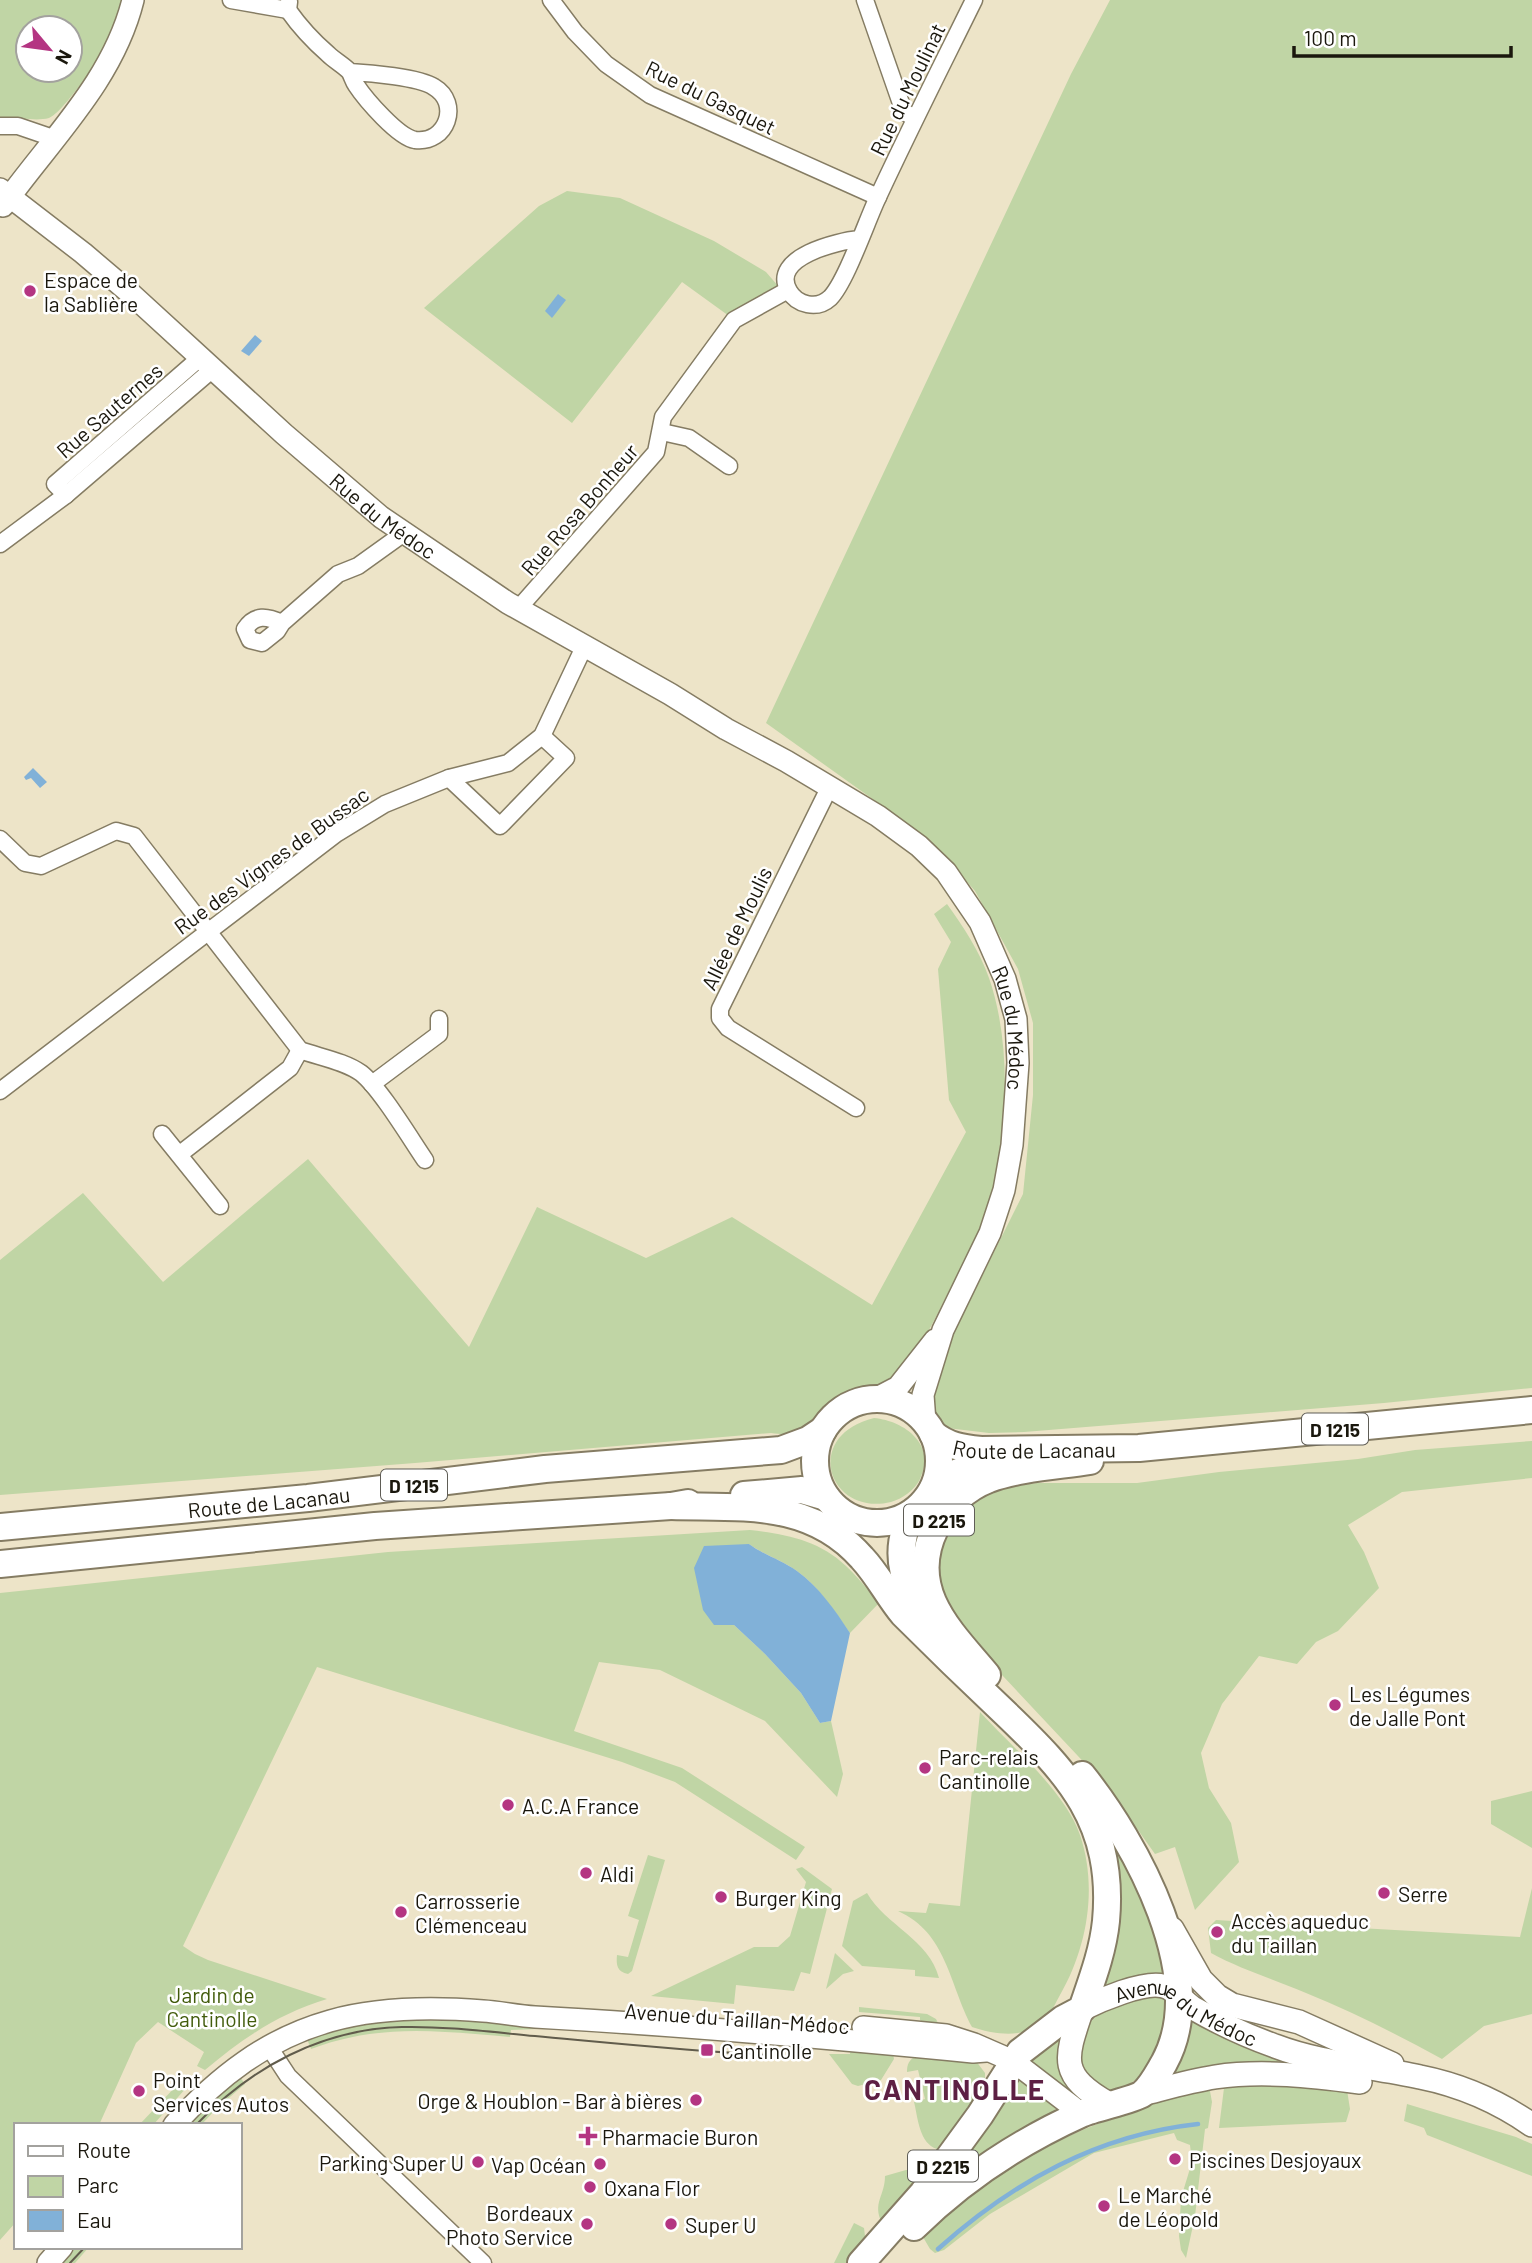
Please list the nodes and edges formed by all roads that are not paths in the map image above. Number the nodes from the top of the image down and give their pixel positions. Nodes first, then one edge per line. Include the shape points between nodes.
1 (133, 0) edge
2 (231, 0) edge
3 (551, 0) edge
4 (864, 0) edge
5 (974, 0) edge
6 (289, 5) edge
7 (350, 72) junction
8 (915, 118) junction
9 (0, 126) edge
10 (56, 139) junction
11 (6, 197) edge
12 (878, 197) junction
13 (859, 239) junction
14 (788, 290) junction
15 (208, 363) junction
16 (662, 432) junction
17 (729, 466) dead end
18 (404, 533) junction
19 (0, 544) edge
20 (518, 609) junction
21 (282, 622) dead end
22 (584, 647) junction
23 (542, 736) junction
24 (449, 778) junction
25 (830, 786) junction
26 (0, 839) edge
27 (207, 931) junction
28 (439, 1019) dead end
29 (300, 1050) junction
30 (372, 1084) junction
31 (0, 1091) edge
32 (856, 1108) dead end
33 (162, 1134) dead end
34 (180, 1154) junction
35 (425, 1160) dead end
36 (220, 1206) dead end
37 (943, 1330) junction
38 (875, 1399) junction
39 (1532, 1410) edge
40 (929, 1428) junction
41 (823, 1430) junction
42 (1139, 1448) junction
43 (1097, 1460) junction
44 (933, 1489) junction
45 (826, 1497) junction
46 (671, 1506) junction
47 (912, 1513) junction
48 (856, 1520) junction
49 (0, 1527) edge
50 (0, 1564) edge
51 (929, 1641) junction
52 (987, 1675) junction
53 (1159, 1908) junction
54 (1179, 1997) junction
55 (1082, 2009) junction
56 (269, 2047) junction
57 (1013, 2061) junction
58 (1420, 2077) junction
59 (1142, 2094) junction
60 (1109, 2104) junction
61 (1082, 2114) junction
62 (176, 2123) edge
63 (1532, 2125) edge
64 (1532, 2132) edge
65 (60, 2249) edge
66 (48, 2263) edge
67 (483, 2263) edge
68 (861, 2263) edge
69 (878, 2263) edge

1 - 10 street via 110,62
2 - 6 street
3 - 12 street, Rue du Gasquet via 606,64 650,95
4 - 8 street via 904,112
5 - 8 street, Rue du Moulinat
6 - 7 street via 301,28
7 - 7 street via 355,84 404,135 426,139 440,133 447,123 450,109 444,94 433,85
8 - 12 street, Rue du Moulinat
9 - 10 street via 18,126
10 - 11 street
11 - 15 street, Rue du Médoc via 83,253
12 - 13 street, Rue du Moulinat
13 - 14 street via 841,241 796,261 789,268
13 - 14 street, Rue du Moulinat via 830,298 810,305
14 - 16 street, Rue Rosa Bonheur via 734,320 663,416
15 - 18 street, Rue du Médoc via 284,434
15 - 19 street, Rue Sauternes via 55,484 65,495
16 - 17 street, Rue Rosa Bonheur via 689,438
16 - 20 street, Rue Rosa Bonheur via 656,452
18 - 20 street, Rue du Médoc
18 - 21 street via 358,566 338,573
20 - 22 street, Rue du Médoc
22 - 23 street, Rue des Vignes de Bussac
22 - 25 street, Rue du Médoc
23 - 24 street, Rue des Vignes de Bussac via 508,763
23 - 24 street via 566,758 500,826
24 - 27 street, Rue des Vignes de Bussac via 384,804 336,834
25 - 32 street, Allée de Moulis via 726,996 720,1018 728,1028
25 - 37 street, Rue du Médoc via 899,830 946,872 980,922 1005,979 1016,1019 1017,1084 1004,1190 990,1233
26 - 27 street via 25,863 41,866 116,831 134,836
27 - 29 street
27 - 31 street, Rue des Vignes de Bussac
28 - 30 street via 439,1034
29 - 30 street via 343,1064
29 - 34 street via 290,1068
30 - 35 street
33 - 34 street
34 - 36 street
37 - 38 street, Rue du Médoc via 906,1380
37 - 40 street, Rue du Médoc via 923,1395
38 - 40 main road via 911,1409
38 - 41 main road via 854,1403 836,1414
39 - 42 main road, Route de Lacanau / D 1215
40 - 42 main road, Route de Lacanau / D 1215 via 946,1444 962,1449
40 - 44 main road via 939,1452
41 - 45 main road via 815,1464
41 - 49 main road, Route de Lacanau / D 1215 via 781,1450 545,1469 308,1498
42 - 43 main road, Route de Lacanau / D 1215
43 - 44 main road, Route de Lacanau / D 1215 via 965,1468
43 - 52 main road, D 2215 via 1002,1475 969,1488 933,1531 926,1567 932,1601
44 - 47 main road
45 - 46 main road, Route de Lacanau / D 1215 via 789,1490
45 - 48 main road
46 - 50 main road, Route de Lacanau / D 1215 via 375,1526
46 - 51 main road, D 2215 via 762,1508 814,1522 850,1545
47 - 48 main road via 875,1524
47 - 52 main road, D 2215 via 900,1545 911,1590 935,1628
48 - 51 main road, D 2215 via 876,1544
51 - 55 main road, D 2215 via 1043,1749 1067,1777 1093,1822 1105,1871 1106,1923
52 - 53 main road, D 2215 via 1101,1799 1127,1839
53 - 54 main road, D 2215 via 1178,1975
53 - 58 main road via 1201,1980 1217,1996 1232,2005 1299,2022
54 - 55 main road, Avenue du Médoc / D 2215 via 1158,1985 1115,1994
54 - 58 main road, Avenue du Médoc via 1274,2046 1333,2063
54 - 59 main road, D 2215 via 1167,2058
55 - 57 main road, Avenue du Médoc / D 2215 via 1026,2045
55 - 60 main road, D 2215 via 1069,2050 1070,2069 1083,2088
56 - 57 street, Avenue du Taillan-Médoc via 311,2026 350,2016 407,2010 484,2011 986,2051
56 - 62 street, Avenue du Taillan-Médoc via 210,2087
56 - 67 street via 288,2076
57 - 61 street, Avenue du Taillan-Médoc
57 - 68 main road, Avenue du Médoc / D 2215 via 929,2185
58 - 63 main road, Avenue du Médoc via 1466,2090
59 - 60 main road, Avenue du Médoc / D 2215
59 - 64 main road, Avenue du Médoc via 1216,2077 1287,2074 1417,2091 1459,2102
60 - 61 main road, Avenue du Médoc / D 2215
61 - 69 main road, Avenue du Médoc / D 2215 via 977,2174 937,2205
65 - 66 street

